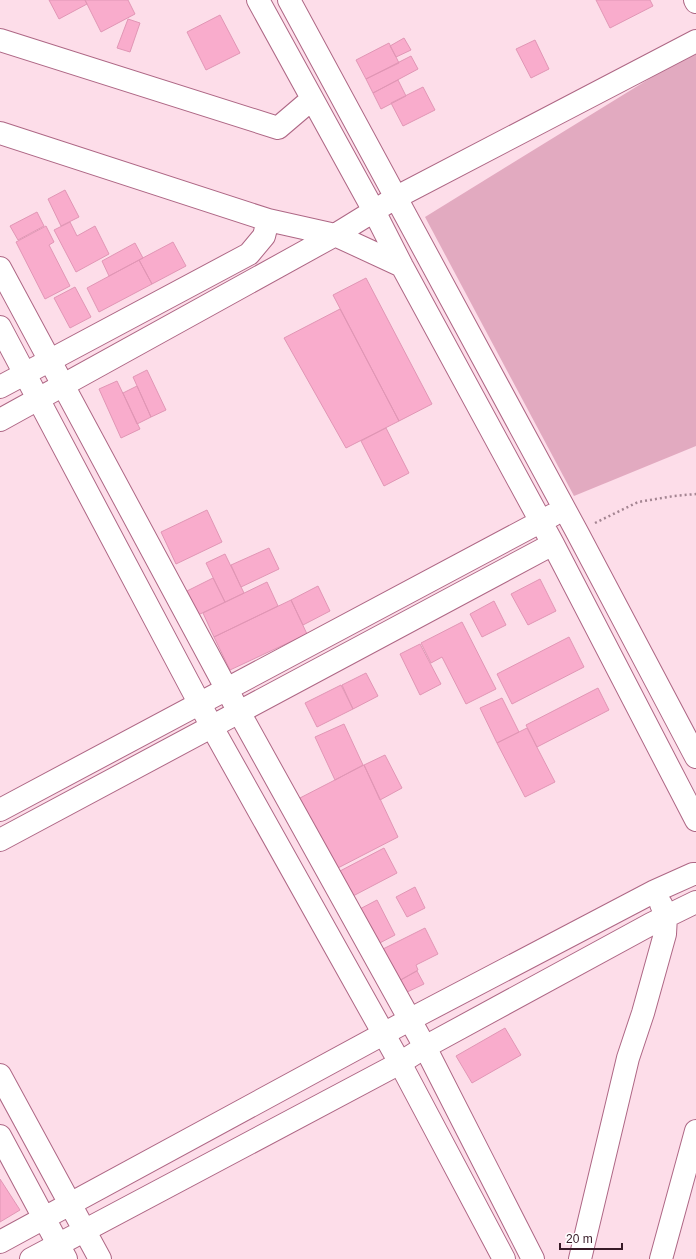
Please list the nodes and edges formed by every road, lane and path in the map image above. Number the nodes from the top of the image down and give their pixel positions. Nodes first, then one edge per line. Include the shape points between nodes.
1 (258, 0) edge
2 (289, 0) edge
3 (0, 40) edge
4 (696, 41) edge
5 (312, 99) junction
6 (0, 133) edge
7 (395, 198) junction
8 (374, 211) junction
9 (268, 220) junction
10 (335, 235) junction
11 (402, 266) junction
12 (0, 268) edge
13 (0, 327) edge
14 (50, 360) junction
15 (25, 374) junction
16 (63, 385) junction
17 (0, 387) edge
18 (38, 400) junction
19 (0, 420) edge
20 (696, 494) edge
21 (564, 509) junction
22 (541, 522) junction
23 (577, 532) junction
24 (553, 544) junction
25 (226, 689) junction
26 (199, 704) junction
27 (239, 712) junction
28 (212, 727) junction
29 (696, 757) edge
30 (0, 810) edge
31 (696, 820) edge
32 (0, 840) edge
33 (696, 874) edge
34 (656, 891) junction
35 (696, 902) edge
36 (666, 916) junction
37 (409, 1020) junction
38 (383, 1034) junction
39 (425, 1048) junction
40 (400, 1063) junction
41 (0, 1075) edge
42 (696, 1130) edge
43 (0, 1136) edge
44 (70, 1203) junction
45 (44, 1218) junction
46 (84, 1230) junction
47 (0, 1242) edge
48 (62, 1252) edge
49 (31, 1259) edge
50 (100, 1259) edge
51 (504, 1259) edge
52 (533, 1259) edge
53 (580, 1259) edge
54 (661, 1259) edge

1 - 5 street
2 - 7 street
3 - 5 street via 278,128
4 - 7 street
5 - 8 street
6 - 9 street
7 - 8 street
7 - 21 street
8 - 10 street
8 - 11 street
9 - 10 street
9 - 14 street via 264,236 249,254
10 - 11 street
10 - 16 street
11 - 22 street
12 - 14 street
13 - 15 street
14 - 15 street
14 - 16 street
15 - 17 street
15 - 18 street
16 - 18 street
16 - 25 street
18 - 19 street
18 - 26 street
20 - 23 path via 638,502
21 - 22 street
21 - 23 street
22 - 24 street
22 - 25 street
23 - 29 street
24 - 27 street
24 - 31 street
25 - 26 street
25 - 27 street
26 - 28 street
26 - 30 street
27 - 28 street
27 - 37 street
28 - 32 street
28 - 38 street
33 - 34 street
34 - 36 street
34 - 37 street
35 - 36 street
36 - 39 street
36 - 53 street via 666,934 628,1058
37 - 38 street
37 - 39 street
38 - 40 street
38 - 44 street
39 - 40 street
39 - 52 street
40 - 46 street
40 - 51 street
41 - 44 street
42 - 54 street
43 - 45 street
44 - 45 street
44 - 46 street
45 - 47 street
45 - 48 street
46 - 48 street
46 - 50 street
48 - 49 street

